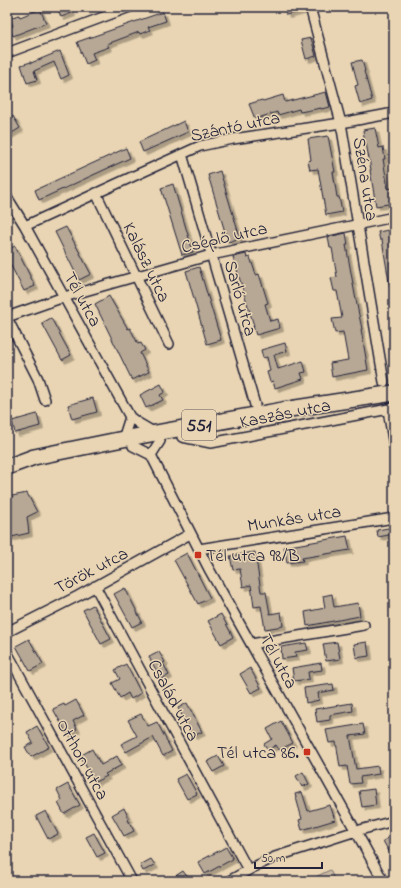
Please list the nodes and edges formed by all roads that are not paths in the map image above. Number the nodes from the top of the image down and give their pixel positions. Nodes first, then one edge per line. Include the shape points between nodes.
1 (130, 7) edge
2 (310, 7) edge
3 (7, 53) edge
4 (394, 113) edge
5 (341, 123) junction
6 (182, 154) junction
7 (96, 193) junction
8 (7, 197) edge
9 (394, 217) edge
10 (357, 225) junction
11 (25, 226) junction
12 (211, 255) junction
13 (136, 276) junction
14 (64, 296) junction
15 (7, 317) edge
16 (169, 344) dead end
17 (389, 388) edge
18 (45, 400) dead end
19 (255, 405) dead end
20 (392, 406) edge
21 (130, 417) junction
22 (158, 437) junction
23 (128, 443) junction
24 (394, 446) edge
25 (151, 455) junction
26 (7, 467) edge
27 (394, 518) edge
28 (190, 534) junction
29 (199, 549) junction
30 (95, 586) junction
31 (364, 625) dead end
32 (7, 632) edge
33 (251, 644) junction
34 (7, 652) edge
35 (394, 821) edge
36 (356, 831) junction
37 (248, 870) junction
38 (132, 881) edge
39 (229, 881) edge
40 (383, 881) edge

1 - 3 street
2 - 5 street, Széna utca
4 - 5 street, Szántó utca
5 - 6 street, Szántó utca via 232,139 200,146
5 - 10 street, Széna utca
6 - 7 street, Szántó utca
6 - 12 street, Sarló utca
7 - 11 street, Szántó utca
7 - 13 street, Kalász utca
8 - 11 street, Tél utca
9 - 10 street, Cséplő utca
10 - 12 street, Cséplő utca
10 - 17 street, Széna utca
11 - 14 street, Tél utca
12 - 13 street, Cséplő utca
12 - 19 street, Sarló utca
13 - 14 street, Cséplő utca
13 - 16 street, Kalász utca
14 - 15 street, Cséplő utca
14 - 21 street, Tél utca
15 - 18 street via 38,379
17 - 22 main road, 551
20 - 22 main road, 551 via 182,437
20 - 24 street
21 - 22 street, Tél utca
21 - 23 street
22 - 23 main road, 551
22 - 25 street
23 - 25 street
23 - 26 main road, 551 via 34,457
25 - 28 street, Tél utca
27 - 29 street, Munkás utca
28 - 29 street, Tél utca
28 - 30 street, Török utca
29 - 33 street, Tél utca
30 - 32 street, Török utca
30 - 37 street, Család utca
31 - 33 street
33 - 36 street, Tél utca
34 - 38 street, Otthon utca
35 - 36 street
36 - 37 street via 275,857
36 - 40 street, Tél utca
37 - 39 street

